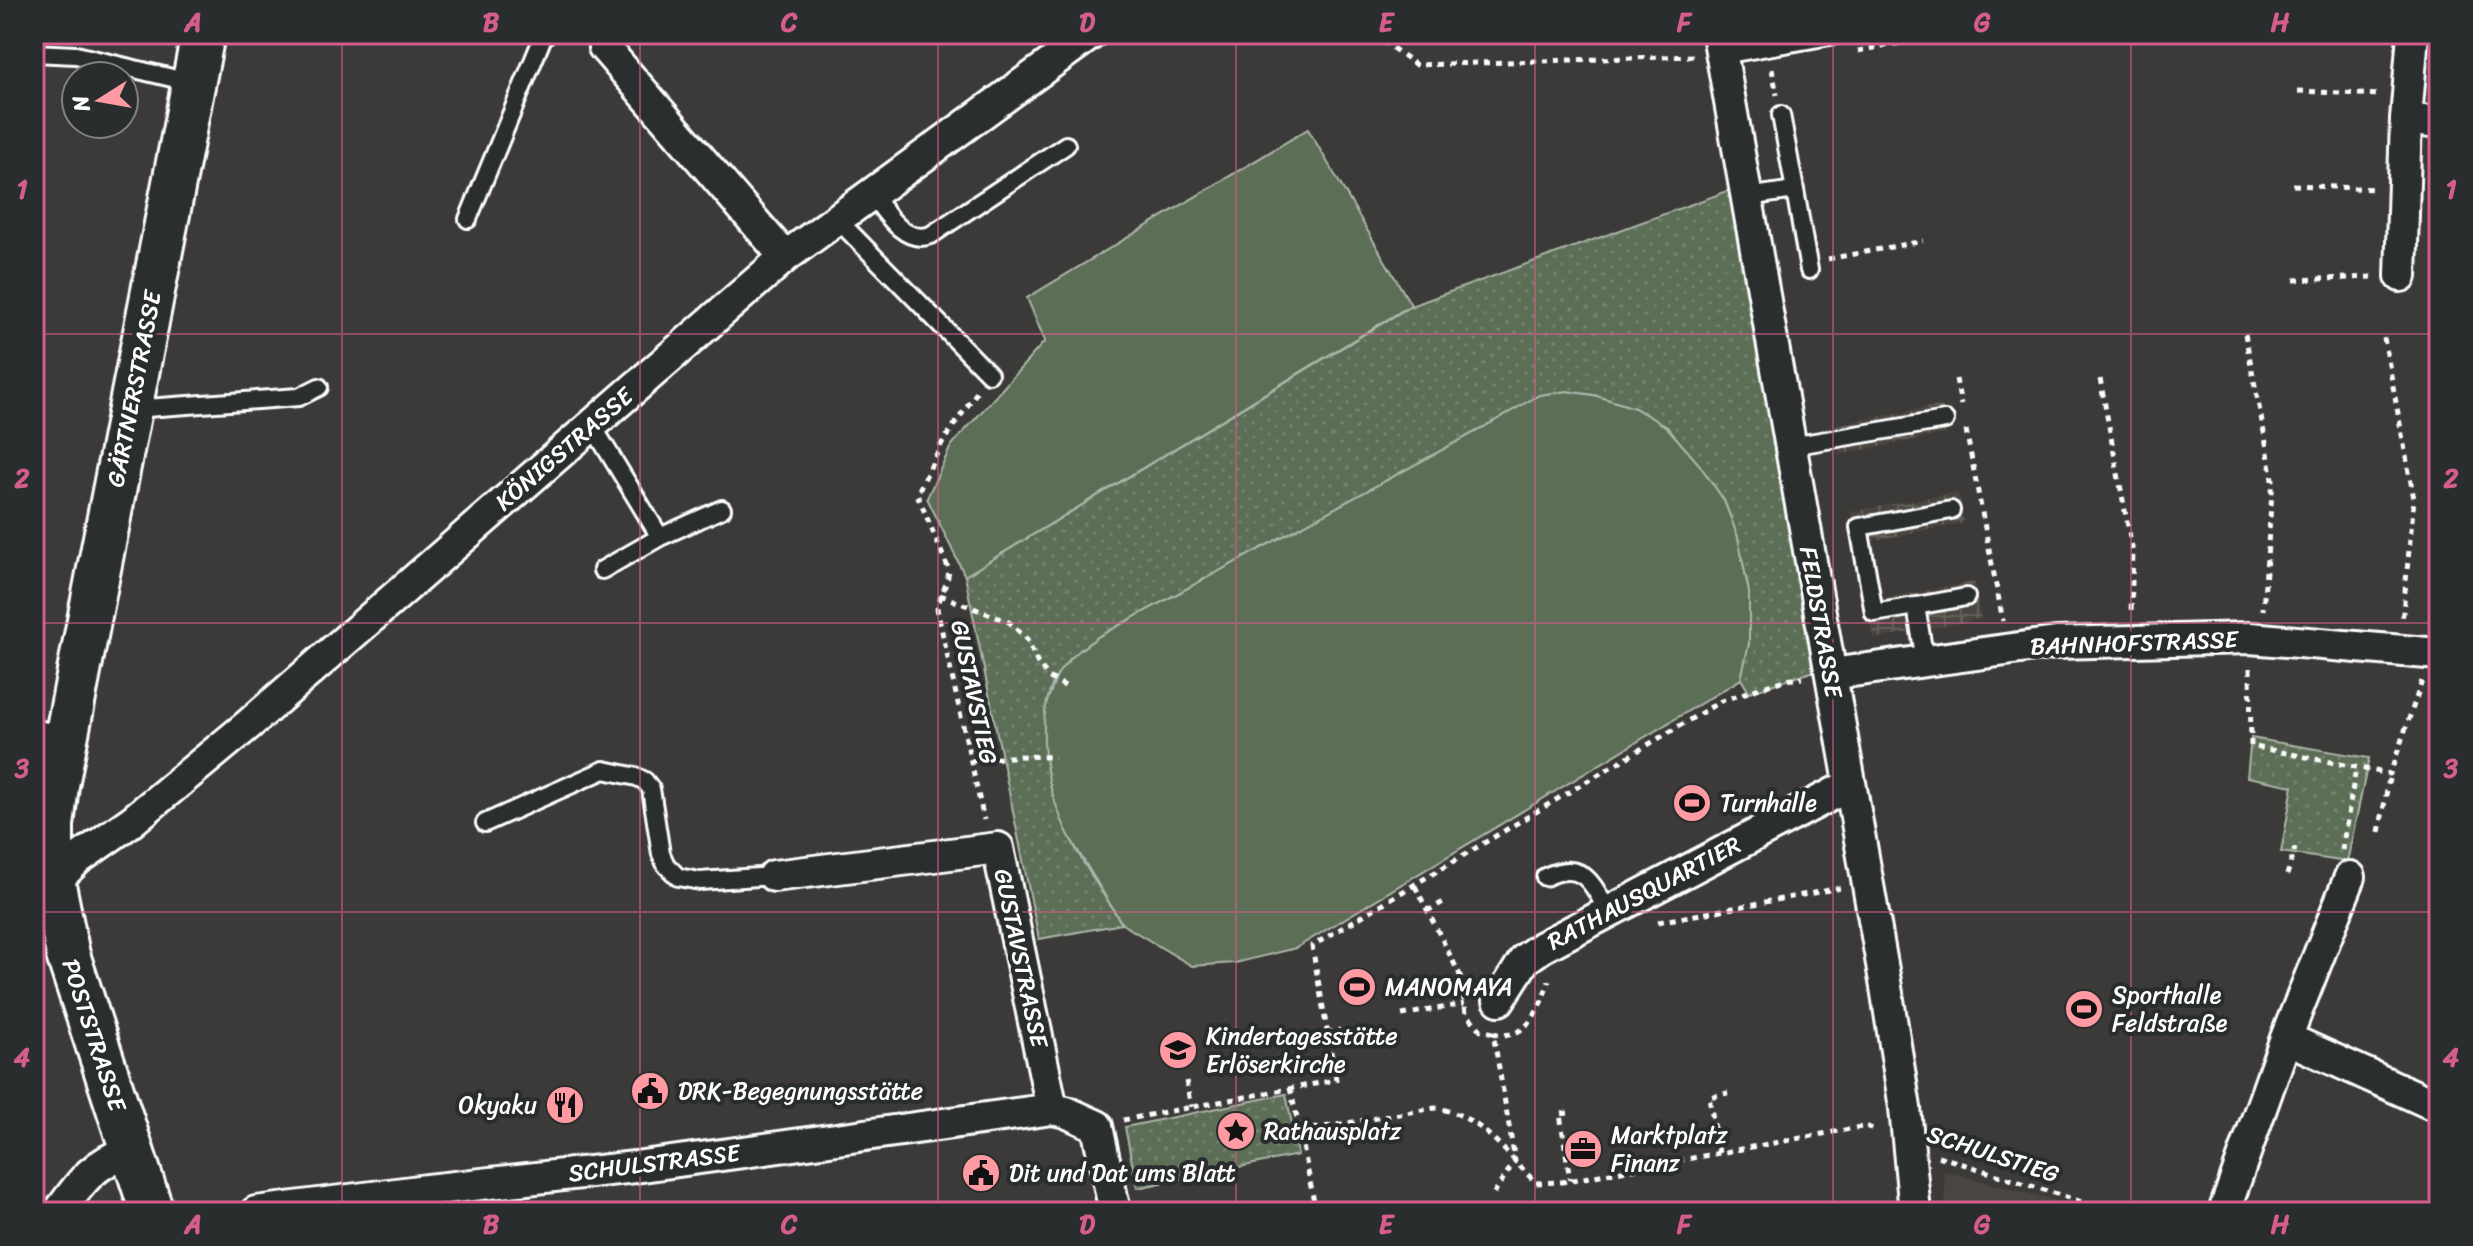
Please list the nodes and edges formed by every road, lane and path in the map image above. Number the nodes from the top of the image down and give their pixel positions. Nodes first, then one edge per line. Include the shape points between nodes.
1 (203, 34) edge
2 (547, 34) edge
3 (608, 34) edge
4 (1091, 34) edge
5 (1373, 34) edge
6 (1841, 34) edge
7 (2413, 34) edge
8 (1906, 42) dead end
9 (1720, 44) edge
10 (34, 53) edge
11 (1847, 53) dead end
12 (1772, 67) dead end
13 (193, 83) junction
14 (2298, 91) dead end
15 (2407, 108) junction
16 (1781, 115) joint
17 (2439, 123) edge
18 (1066, 145) dead end
19 (2293, 185) dead end
20 (1795, 190) junction
21 (2403, 190) junction
22 (871, 193) junction
23 (1747, 197) junction
24 (836, 218) junction
25 (468, 219) dead end
26 (1923, 241) dead end
27 (785, 257) junction
28 (1808, 266) joint
29 (2401, 276) joint
30 (2294, 280) dead end
31 (2245, 334) dead end
32 (2384, 338) dead end
33 (989, 374) joint
34 (1956, 379) dead end
35 (2100, 379) dead end
36 (319, 387) dead end
37 (130, 409) junction
38 (1945, 420) dead end
39 (592, 425) junction
40 (1791, 446) junction
41 (722, 509) dead end
42 (1951, 510) dead end
43 (660, 537) junction
44 (602, 570) dead end
45 (940, 595) junction
46 (1966, 597) dead end
47 (1916, 606) junction
48 (2256, 638) junction
49 (2129, 641) junction
50 (2008, 649) junction
51 (2400, 651) junction
52 (2435, 654) edge
53 (1925, 661) junction
54 (1831, 674) junction
55 (1065, 686) dead end
56 (50, 740) edge
57 (1055, 757) dead end
58 (971, 761) junction
59 (2356, 768) junction
60 (2390, 774) junction
61 (1850, 785) junction
62 (485, 823) dead end
63 (2379, 832) dead end
64 (998, 848) junction
65 (2295, 848) dead end
66 (2287, 875) dead end
67 (774, 876) joint
68 (1545, 877) dead end
69 (2350, 877) joint
70 (1867, 883) junction
71 (1415, 886) junction
72 (44, 893) edge
73 (1447, 900) dead end
74 (1427, 911) junction
75 (1608, 912) junction
76 (1647, 924) dead end
77 (1552, 973) dead end
78 (1499, 1000) dead end
79 (1464, 1004) junction
80 (1402, 1015) dead end
81 (1340, 1030) dead end
82 (1326, 1032) junction
83 (1493, 1033) junction
84 (2286, 1038) junction
85 (1186, 1081) dead end
86 (1290, 1088) junction
87 (1728, 1093) dead end
88 (1191, 1107) junction
89 (2439, 1107) edge
90 (1052, 1109) junction
91 (1568, 1113) dead end
92 (1112, 1122) dead end
93 (1300, 1131) junction
94 (1908, 1146) junction
95 (131, 1150) junction
96 (1575, 1151) dead end
97 (1566, 1153) junction
98 (1719, 1153) junction
99 (1515, 1161) junction
100 (1570, 1180) junction
101 (1494, 1193) dead end
102 (59, 1212) edge
103 (152, 1212) edge
104 (256, 1212) edge
105 (1115, 1212) edge
106 (1316, 1212) edge
107 (1915, 1212) edge
108 (2113, 1212) edge
109 (2224, 1212) edge

1 - 13 street, GÄRTNERSTRASSE
2 - 25 lane
3 - 27 street via 604,47 709,152
4 - 22 street, KÖNIGSTRASSE
5 - 9 path via 1416,65
6 - 9 lane
7 - 15 street
8 - 11 path
9 - 23 street, FELDSTRASSE
10 - 13 lane via 76,55
12 - 16 path
13 - 37 street, GÄRTNERSTRASSE
14 - 15 path
15 - 17 street
15 - 21 street
16 - 20 lane
18 - 22 lane via 920,239 891,220
19 - 21 path
20 - 23 lane
20 - 28 lane
21 - 29 street
22 - 24 street, KÖNIGSTRASSE
23 - 40 street, FELDSTRASSE
24 - 27 street, KÖNIGSTRASSE
24 - 33 lane
26 - 28 path
27 - 39 street, KÖNIGSTRASSE
29 - 30 path
31 - 48 path via 2273,479
32 - 51 path via 2414,499
33 - 45 path, GUSTAVSTIEG via 942,443 917,494 949,570
34 - 50 path
35 - 49 path via 2133,553
36 - 37 lane via 299,397
37 - 56 street, GÄRTNERSTRASSE
38 - 40 lane
39 - 43 lane
39 - 72 street, KÖNIGSTRASSE via 248,725 78,859
40 - 54 street, FELDSTRASSE
41 - 43 lane
42 - 47 lane via 1859,527 1874,613
43 - 44 lane
45 - 55 path via 1009,622 1027,639 1048,677
45 - 58 path, GUSTAVSTIEG via 937,609
46 - 47 lane
47 - 53 lane
48 - 49 street, BAHNHOFSTRASSE
48 - 51 street, BAHNHOFSTRASSE
48 - 59 path via 2251,746
49 - 50 street, BAHNHOFSTRASSE
50 - 53 street, BAHNHOFSTRASSE
51 - 52 street, BAHNHOFSTRASSE
52 - 60 path
53 - 54 street, BAHNHOFSTRASSE
54 - 61 street, FELDSTRASSE
54 - 71 path via 1784,680 1721,701
56 - 72 street, POSTSTRASSE via 52,825
57 - 58 path
58 - 64 path, GUSTAVSTIEG via 988,839
59 - 60 path
59 - 69 path via 2341,856
60 - 63 path
61 - 70 street, FELDSTRASSE
61 - 75 street, RATHAUSQUARTIER
62 - 67 lane via 604,770 637,777 651,789 661,854 678,877 700,881
64 - 67 street, GUSTAVSTRASSE
64 - 90 street, GUSTAVSTRASSE
65 - 66 path
68 - 75 lane via 1559,870 1581,873
69 - 84 street
70 - 76 path
70 - 94 street, FELDSTRASSE
71 - 74 path
71 - 82 path via 1312,946
72 - 95 street, POSTSTRASSE
73 - 74 path
74 - 79 path via 1460,975
75 - 78 street, RATHAUSQUARTIER via 1525,959
77 - 83 path via 1530,1024 1510,1035
79 - 80 path
79 - 83 path via 1481,1030
81 - 82 path
82 - 86 path via 1336,1080
83 - 99 path
84 - 89 street
84 - 109 street
85 - 88 path
86 - 88 path
86 - 93 path
87 - 98 path via 1709,1097
88 - 92 path
90 - 104 street, SCHULSTRASSE via 666,1163
90 - 105 street via 1097,1126
91 - 97 path via 1560,1114
93 - 99 path via 1435,1108 1471,1119
93 - 106 path
94 - 98 path, SCHULSTIEG via 1866,1126
94 - 107 street, FELDSTRASSE
94 - 108 path, SCHULSTIEG
95 - 102 street via 108,1158 83,1178
95 - 103 street, POSTSTRASSE
96 - 97 path
97 - 100 path
98 - 100 path, SCHULSTIEG
99 - 100 path, SCHULSTIEG via 1536,1183
99 - 101 path

